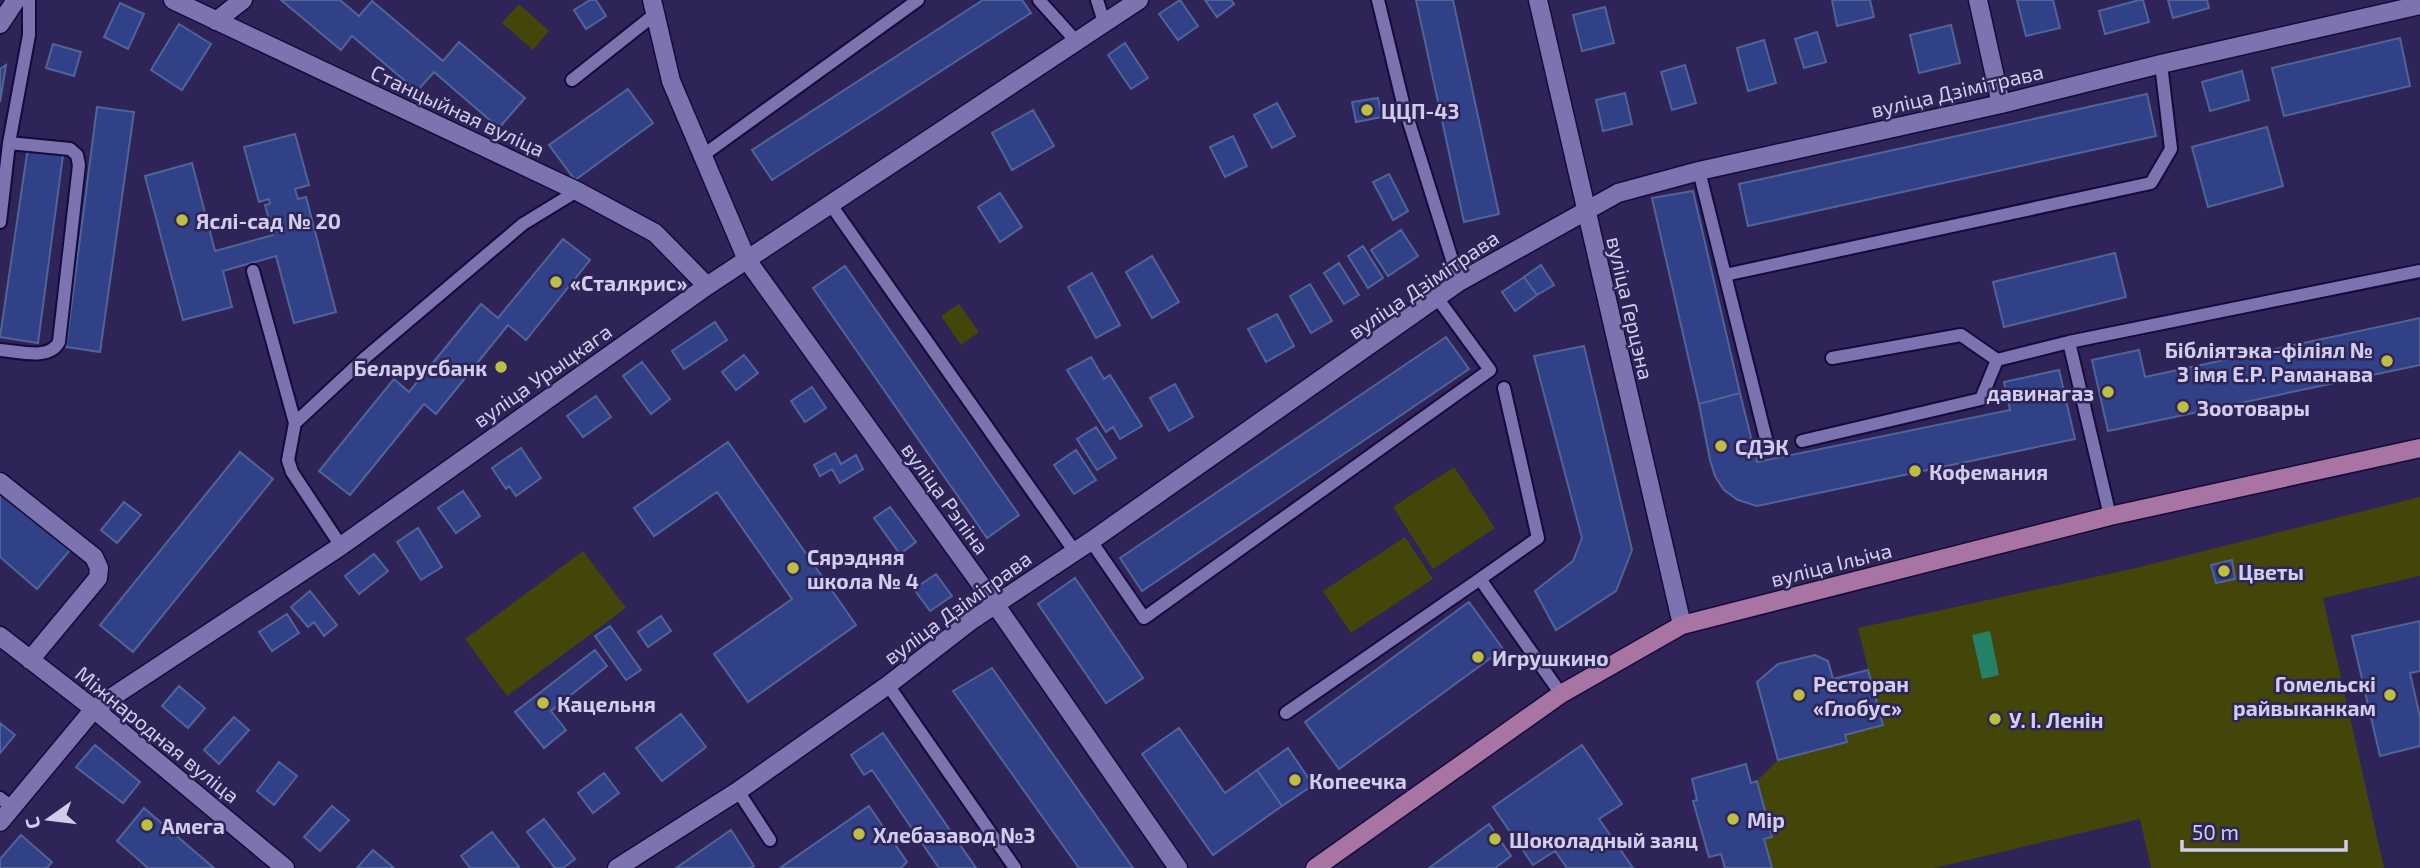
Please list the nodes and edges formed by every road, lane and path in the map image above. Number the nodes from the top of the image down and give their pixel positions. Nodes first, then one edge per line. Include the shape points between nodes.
1 (16, 0) edge
2 (29, 0) edge
3 (173, 0) edge
4 (243, 0) edge
5 (918, 0) edge
6 (1039, 0) edge
7 (1097, 0) edge
8 (1139, 0) edge
9 (1378, 0) edge
10 (1538, 0) edge
11 (1978, 0) edge
12 (2420, 5) edge
13 (653, 8) edge
14 (216, 21) junction
15 (1104, 22) junction
16 (0, 24) edge
17 (1076, 41) junction
18 (2161, 65) junction
19 (572, 80) dead end
20 (2001, 104) junction
21 (9, 143) junction
22 (702, 156) junction
23 (1699, 171) junction
24 (577, 191) junction
25 (831, 205) junction
26 (1586, 210) junction
27 (0, 222) edge
28 (747, 260) junction
29 (253, 271) dead end
30 (2420, 271) edge
31 (1725, 275) junction
32 (1460, 282) junction
33 (707, 286) junction
34 (1438, 299) junction
35 (2069, 342) junction
36 (0, 350) edge
37 (1832, 358) dead end
38 (1997, 360) junction
39 (1504, 388) dead end
40 (295, 423) junction
41 (1766, 439) dead end
42 (1802, 441) dead end
43 (2420, 448) edge
44 (0, 482) edge
45 (2110, 516) junction
46 (1091, 541) junction
47 (341, 546) junction
48 (1076, 552) junction
49 (1480, 579) junction
50 (995, 604) junction
51 (1682, 625) junction
52 (0, 636) edge
53 (30, 660) junction
54 (888, 685) junction
55 (1562, 694) junction
56 (94, 709) junction
57 (1286, 712) dead end
58 (738, 791) junction
59 (6, 803) edge
60 (0, 822) edge
61 (770, 840) dead end
62 (285, 868) edge
63 (617, 868) edge
64 (1015, 868) edge
65 (1178, 868) edge
66 (1315, 868) edge

1 - 16 street
2 - 21 lane via 29,35
3 - 14 street, Станцыйная вуліца
4 - 14 street
5 - 22 lane
6 - 17 lane
7 - 15 lane
8 - 15 street, вуліца Урыцкага
9 - 32 lane via 1404,103
10 - 26 street, вуліца Герцэна
11 - 20 street
12 - 18 street, вуліца Дзімітрава
13 - 19 lane
13 - 22 street, вуліца Рэпіна via 671,81
14 - 24 street, Станцыйная вуліца
15 - 17 street, вуліца Урыцкага
17 - 25 street, вуліца Урыцкага
18 - 20 street, вуліца Дзімітрава
18 - 31 lane via 2171,149 2151,183
20 - 23 street, вуліца Дзімітрава
21 - 27 lane
21 - 36 lane via 70,149 78,155 79,165 59,342 55,350 46,353
22 - 28 street, вуліца Рэпіна
23 - 26 street, вуліца Дзімітрава via 1618,192
23 - 31 lane
24 - 33 street, Станцыйная вуліца via 655,233
24 - 40 lane via 523,224
25 - 28 street, вуліца Урыцкага
25 - 48 lane
26 - 32 street, вуліца Дзімітрава
26 - 51 street, вуліца Герцэна
28 - 33 street, вуліца Урыцкага
28 - 50 street, вуліца Рэпіна
29 - 40 lane
30 - 35 lane
31 - 41 lane
32 - 34 street, вуліца Дзімітрава
33 - 47 street, вуліца Урыцкага
34 - 46 street, вуліца Дзімітрава
34 - 46 lane via 1490,370 1144,618
35 - 38 lane
35 - 45 lane
37 - 38 lane via 1961,335
38 - 42 lane via 1981,399
39 - 49 lane via 1538,538
40 - 47 lane via 288,460 292,472
43 - 45 main road, вуліца Ільіча
44 - 53 street via 93,557 99,568 97,578
45 - 51 main road, вуліца Ільіча
46 - 48 street, вуліца Дзімітрава
47 - 56 street, вуліца Урыцкага
48 - 50 street, вуліца Дзімітрава
49 - 55 lane
49 - 57 lane
50 - 54 street, вуліца Дзімітрава
50 - 65 street, вуліца Рэпіна
51 - 55 main road, вуліца Ільіча
52 - 53 street, Міжнародная вуліца
53 - 56 street, Міжнародная вуліца
54 - 58 street, вуліца Дзімітрава
54 - 64 lane
55 - 66 main road, вуліца Ільіча
56 - 59 street, вуліца Урыцкага
56 - 62 street, Міжнародная вуліца
58 - 61 lane
58 - 63 street, вуліца Дзімітрава
59 - 60 street, вуліца Урыцкага

